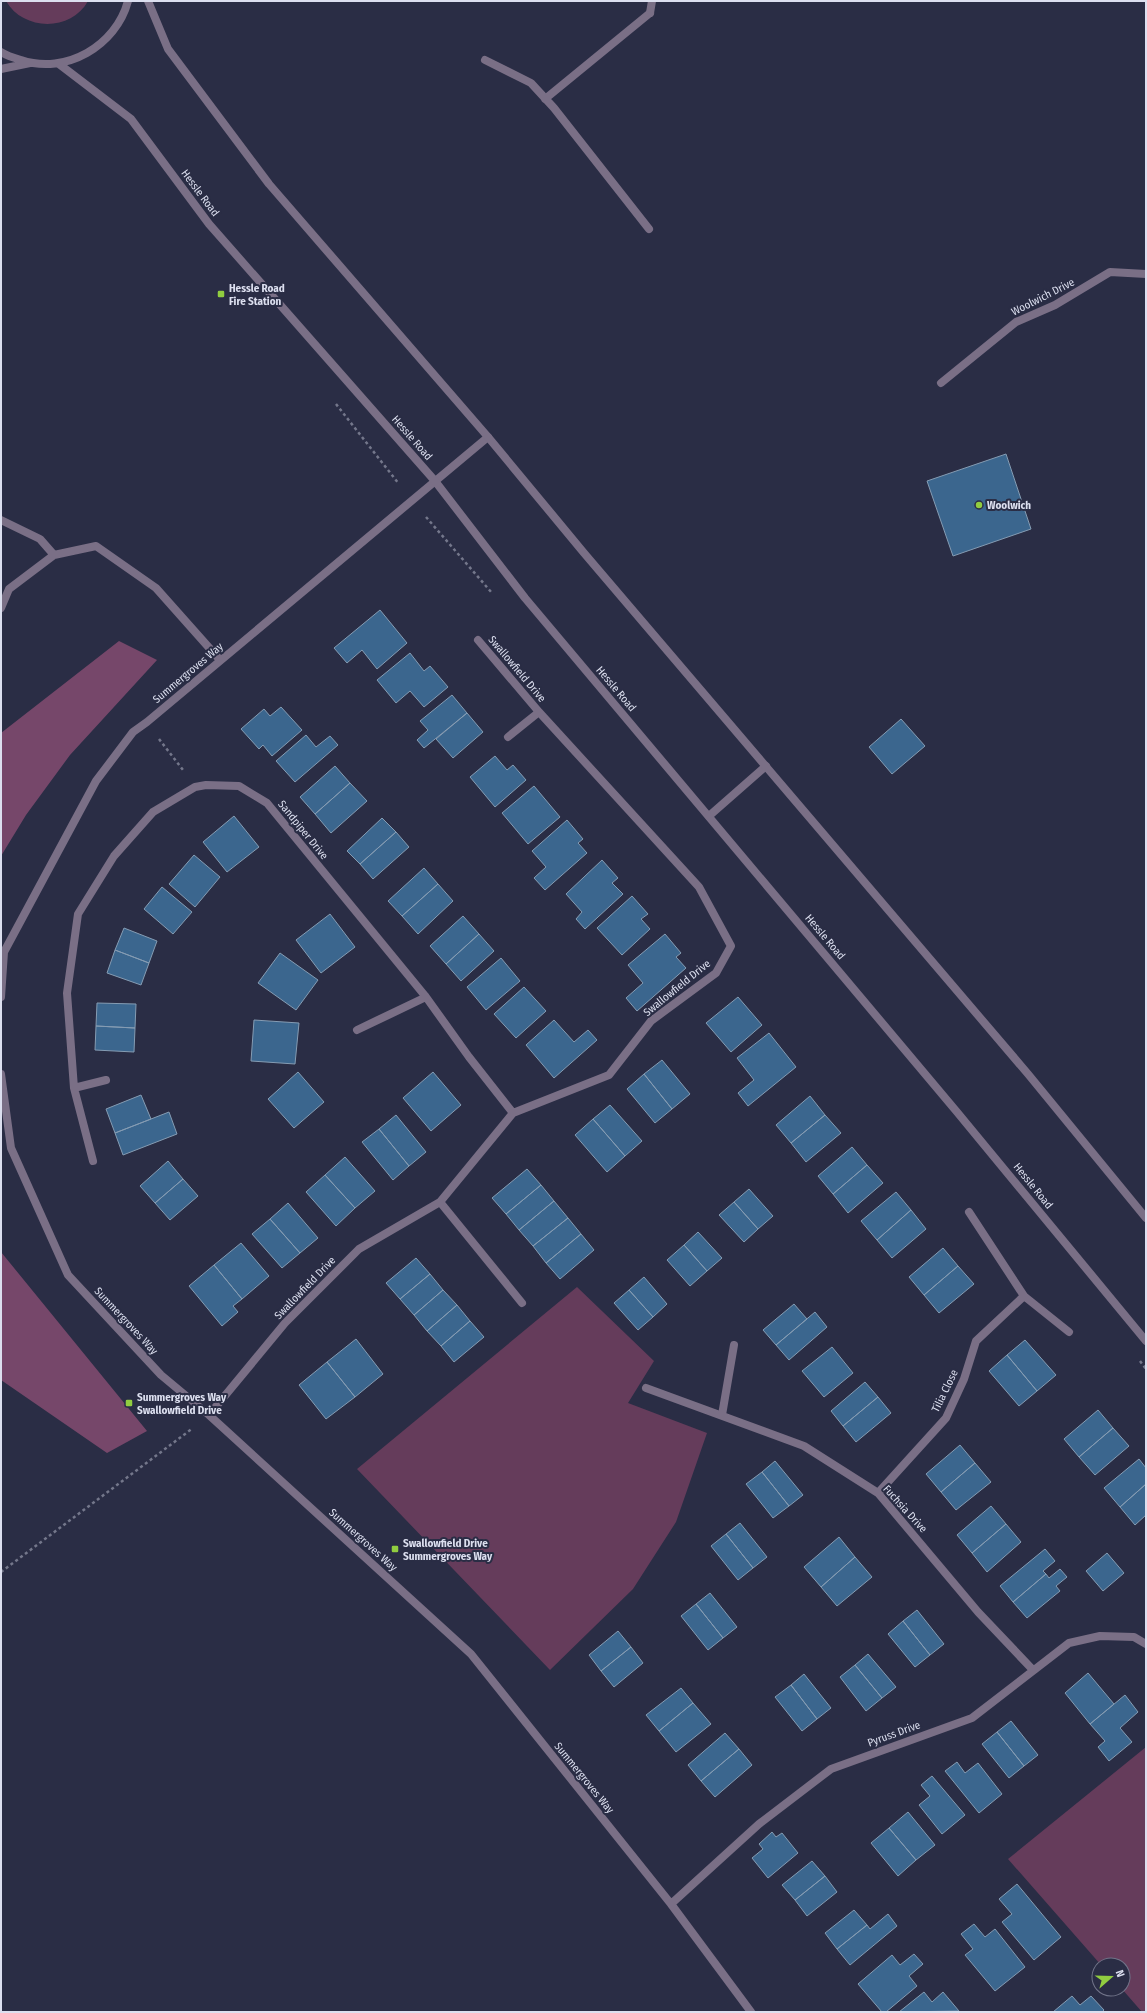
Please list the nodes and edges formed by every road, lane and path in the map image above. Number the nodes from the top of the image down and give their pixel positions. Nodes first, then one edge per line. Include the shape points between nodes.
1 (128, 1) edge
2 (148, 1) edge
3 (652, 1) edge
4 (1, 52) edge
5 (485, 60) dead end
6 (31, 63) junction
7 (59, 64) junction
8 (1, 69) edge
9 (545, 98) junction
10 (649, 229) dead end
11 (1146, 274) edge
12 (941, 383) dead end
13 (488, 437) junction
14 (435, 480) junction
15 (1, 520) edge
16 (54, 555) junction
17 (1, 608) edge
18 (478, 640) dead end
19 (220, 660) junction
20 (539, 712) junction
21 (147, 722) junction
22 (508, 737) dead end
23 (766, 766) junction
24 (195, 786) junction
25 (709, 816) junction
26 (426, 996) junction
27 (1, 997) edge
28 (357, 1030) dead end
29 (1, 1074) edge
30 (106, 1080) dead end
31 (74, 1088) junction
32 (513, 1113) junction
33 (93, 1161) dead end
34 (440, 1202) junction
35 (969, 1212) dead end
36 (1146, 1218) edge
37 (1024, 1296) junction
38 (522, 1303) dead end
39 (1069, 1332) dead end
40 (1146, 1341) edge
41 (734, 1345) dead end
42 (646, 1388) dead end
43 (209, 1415) junction
44 (722, 1415) junction
45 (878, 1493) junction
46 (1, 1572) edge
47 (1146, 1644) edge
48 (1033, 1670) junction
49 (671, 1904) junction
50 (751, 2012) edge

1 - 7 street via 125,13 110,36 87,54
2 - 13 street via 168,49 269,184
3 - 9 street via 650,13
4 - 6 street
5 - 9 street via 531,83
6 - 7 street
6 - 8 street
7 - 14 street, Hessle Road via 131,119 209,224
9 - 10 street
11 - 12 street, Woolwich Drive via 1110,272 1055,305 1016,322
13 - 14 street, Summergroves Way
13 - 23 street
14 - 19 street, Summergroves Way
14 - 25 street, Hessle Road via 525,598
15 - 16 street via 40,539
16 - 17 street via 9,589
16 - 19 street via 96,546 156,588
18 - 20 street, Swallowfield Drive
19 - 21 street, Summergroves Way
20 - 22 street, Swallowfield Drive
20 - 32 street, Swallowfield Drive via 699,887 731,946 716,973 651,1021 609,1075
21 - 24 path
21 - 27 street, Summergroves Way via 133,732 96,781 4,952
23 - 25 street
23 - 36 street via 1028,1074
24 - 26 street, Sandpiper Drive via 239,786 267,803
24 - 31 street, Sandpiper Drive via 153,812 114,856 78,914 67,993
25 - 40 street, Hessle Road
26 - 28 street
26 - 32 street, Sandpiper Drive
29 - 43 street, Summergroves Way via 11,1148 68,1274 161,1376
30 - 31 street
31 - 33 street, Sandpiper Drive
32 - 34 street, Swallowfield Drive
34 - 38 street
34 - 43 street, Swallowfield Drive via 359,1249 285,1323
35 - 37 street
37 - 39 street
37 - 45 street, Tilia Close via 976,1341 964,1379 946,1418
41 - 44 street
42 - 44 street, Fuchsia Drive
43 - 46 path
43 - 49 street, Summergroves Way via 471,1654
44 - 45 street, Fuchsia Drive via 804,1446
45 - 48 street, Fuchsia Drive via 978,1612
47 - 48 street, Pyruss Drive via 1134,1637 1094,1638 1069,1644
48 - 49 street, Pyruss Drive via 972,1718 831,1769 759,1824
49 - 50 street, Summergroves Way

